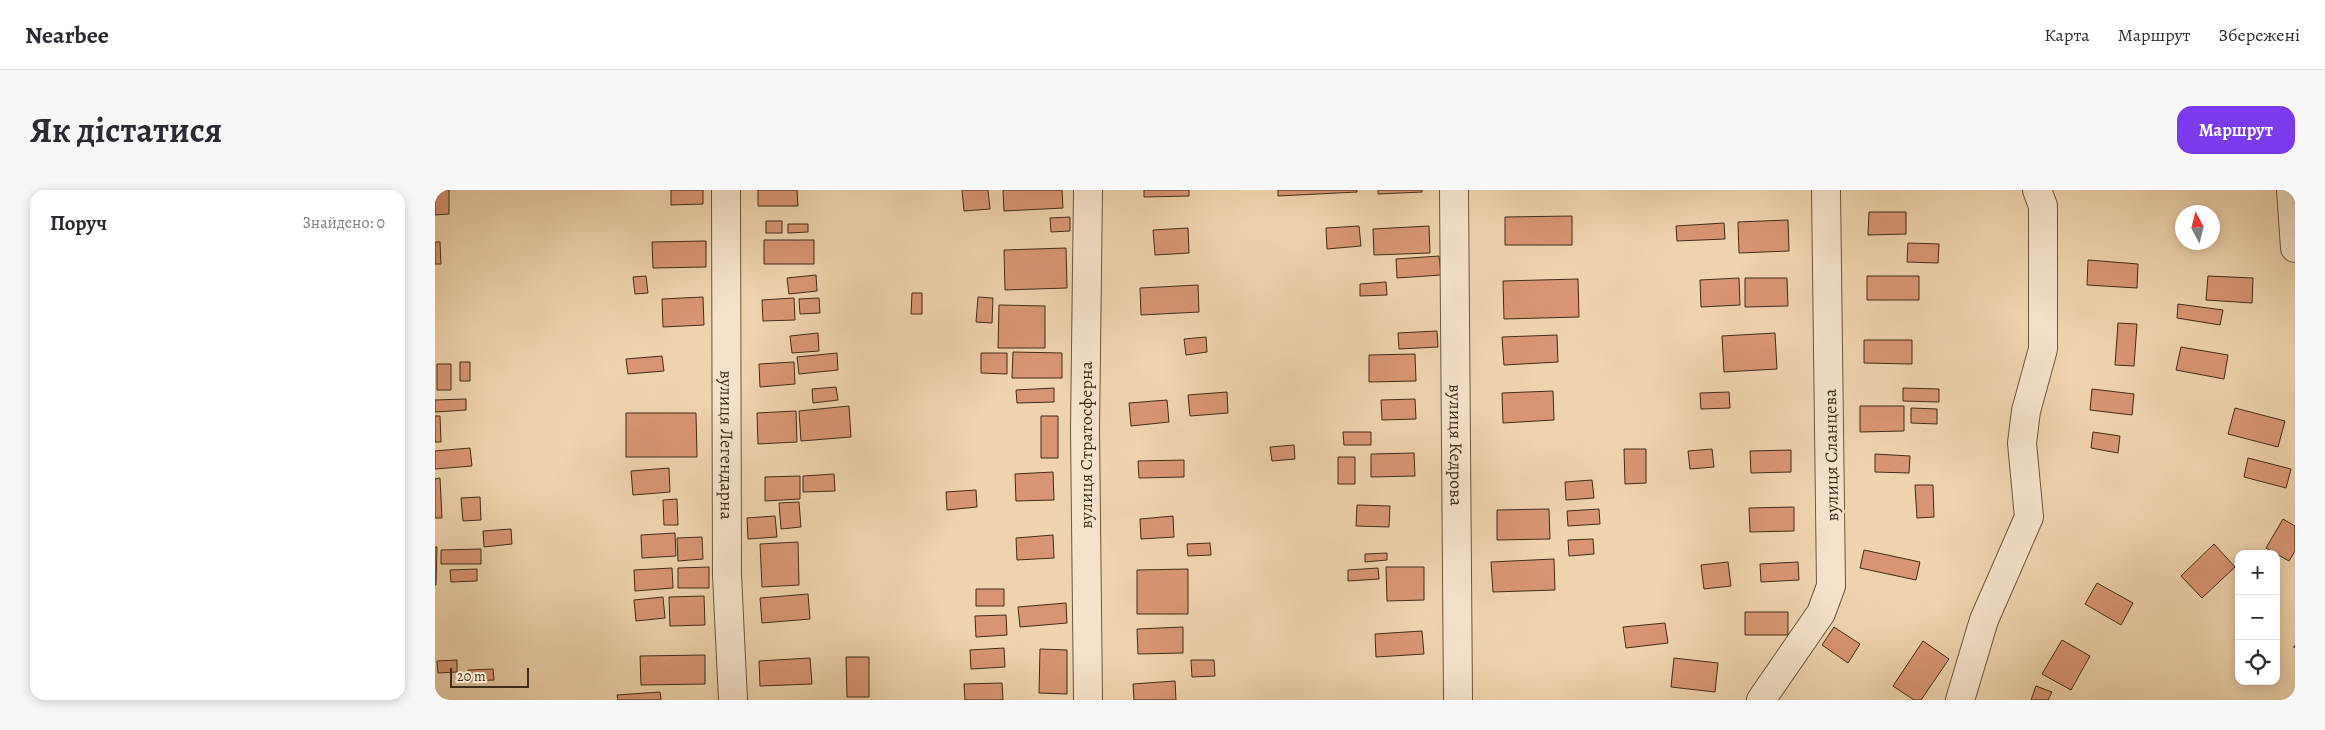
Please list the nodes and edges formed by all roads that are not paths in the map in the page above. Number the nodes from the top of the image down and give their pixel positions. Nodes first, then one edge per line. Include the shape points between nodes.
1 (726, 190) edge
2 (1089, 190) edge
3 (1454, 190) edge
4 (1826, 190) edge
5 (2037, 190) edge
6 (2291, 190) edge
7 (2295, 248) edge
8 (733, 700) edge
9 (1088, 700) edge
10 (1458, 700) edge
11 (1761, 700) edge
12 (1960, 700) edge

1 - 8 street, вулиця Легендарна via 727,575
2 - 9 street, вулиця Стратосферна via 1085,430
3 - 10 street, вулиця Кедрова
4 - 11 street, вулиця Сланцева via 1831,586 1821,612
5 - 12 street via 2043,206 2043,349 2025,411 2022,443 2029,517 1984,620
6 - 7 street

